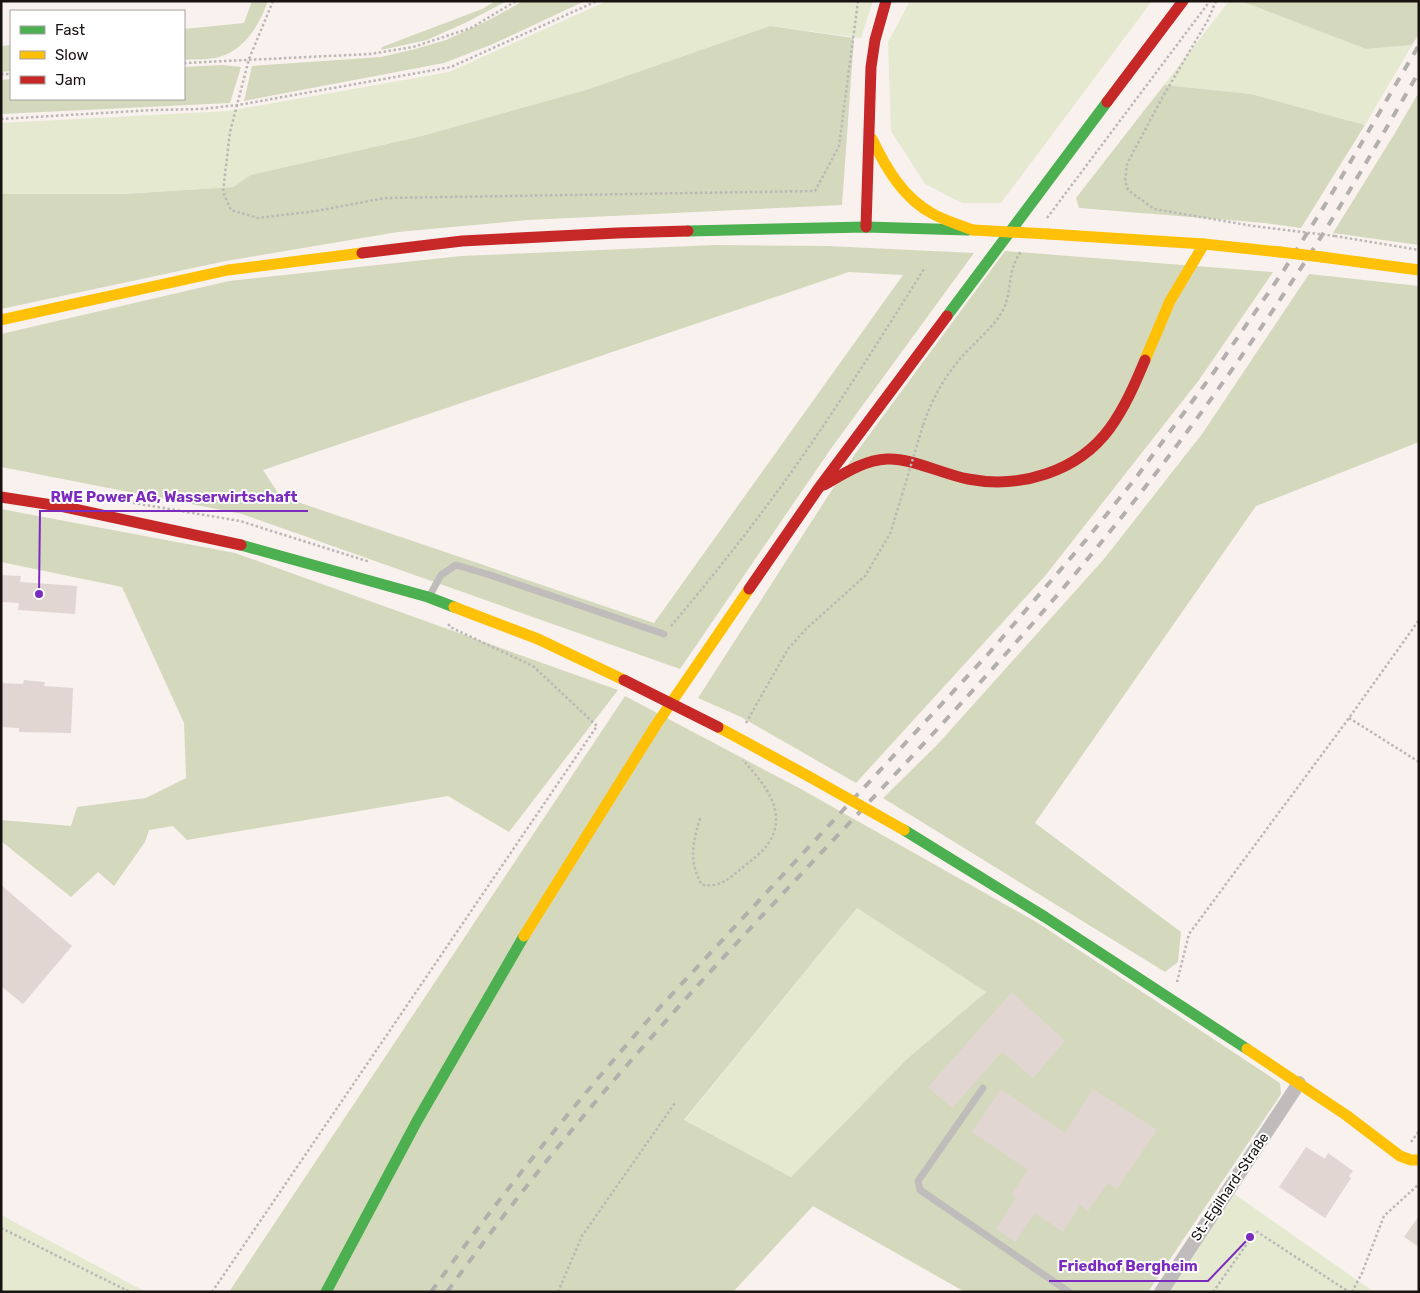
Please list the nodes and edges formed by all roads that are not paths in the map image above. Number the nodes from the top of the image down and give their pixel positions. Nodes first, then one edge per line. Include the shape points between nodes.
1 (886, 1) edge
2 (1183, 1) edge
3 (870, 134) junction
4 (866, 228) junction
5 (973, 230) junction
6 (1204, 244) junction
7 (1419, 270) edge
8 (1, 320) edge
9 (818, 489) junction
10 (1, 497) edge
11 (428, 597) junction
12 (664, 634) road end
13 (1300, 1083) junction
14 (984, 1088) dead end
15 (1419, 1160) edge
16 (326, 1292) edge
17 (1069, 1292) edge
18 (1161, 1292) edge

1 - 3 main road via 871,67
2 - 9 main road
3 - 4 main road
3 - 5 main road via 895,182 914,201 930,212
4 - 5 main road
4 - 8 main road via 617,233 462,241 228,270
5 - 6 main road, bridge
6 - 7 main road, bridge
6 - 9 main road via 1165,311 1126,403 1098,442 1077,460 1031,480 990,483 888,459 869,462
9 - 16 main road via 656,725 559,878 426,1105
10 - 11 main road via 65,507 238,544
11 - 12 lane via 442,575 456,565
11 - 13 main road, bridge via 538,639 718,727 808,776 904,830
13 - 15 main road via 1400,1156
13 - 18 street, St.-Egilhard-Straße
14 - 17 lane via 918,1182 920,1190

